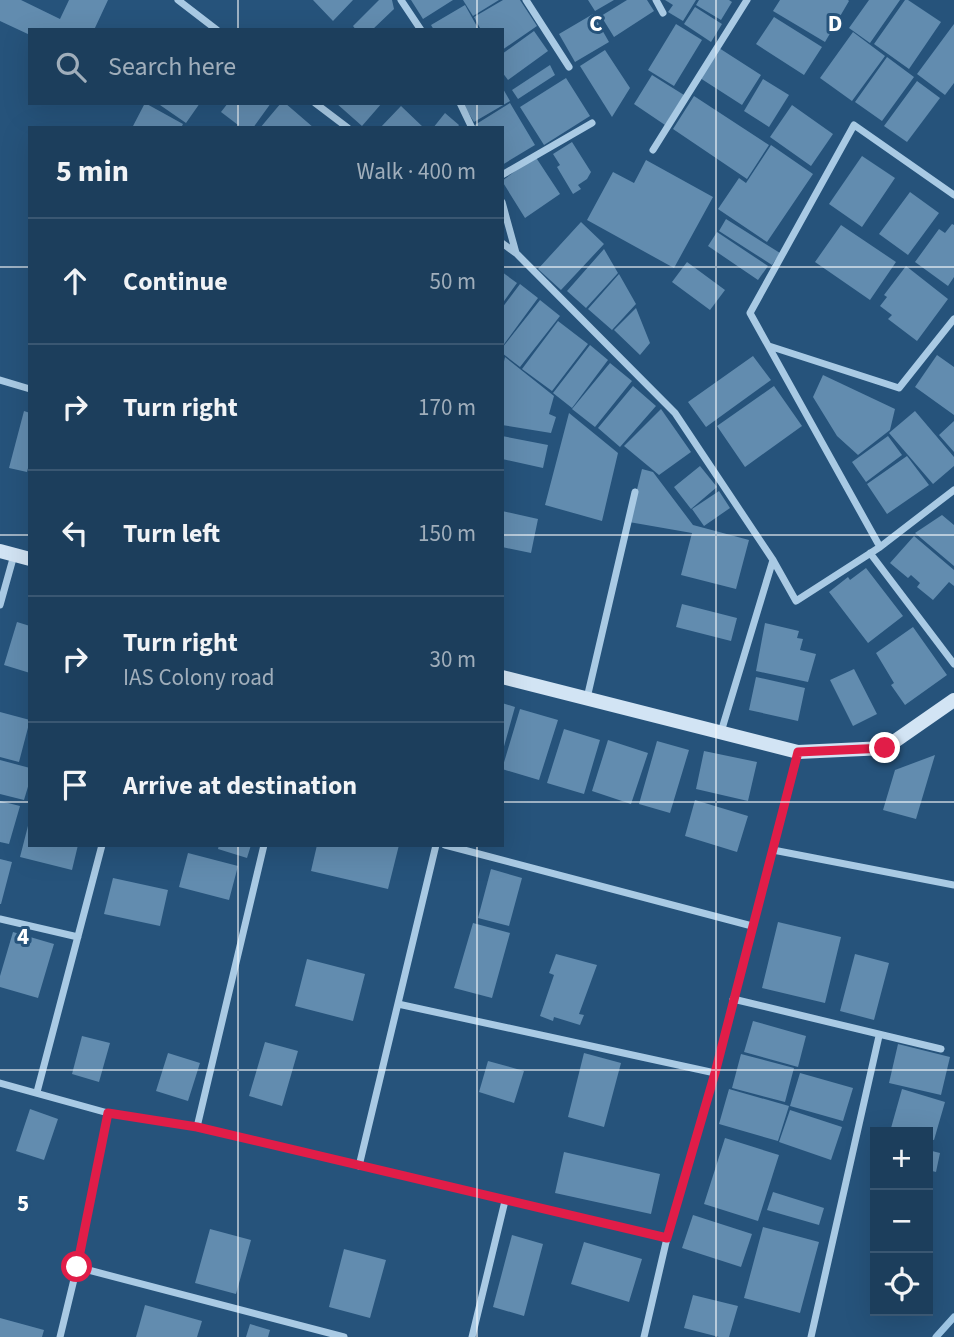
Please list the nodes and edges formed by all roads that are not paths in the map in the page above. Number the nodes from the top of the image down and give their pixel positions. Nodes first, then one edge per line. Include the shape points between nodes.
1 (178, 0) edge
2 (401, 0) edge
3 (526, 0) edge
4 (656, 0) edge
5 (747, 0) edge
6 (663, 13) dead end
7 (214, 28) edge
8 (420, 28) edge
9 (569, 66) dead end
10 (318, 105) edge
11 (461, 105) edge
12 (592, 123) dead end
13 (345, 126) edge
14 (471, 126) edge
15 (653, 149) dead end
16 (504, 174) edge
17 (954, 195) edge
18 (504, 209) edge
19 (504, 244) edge
20 (517, 254) junction
21 (954, 319) edge
22 (769, 346) junction
23 (0, 380) edge
24 (28, 388) edge
25 (954, 490) edge
26 (635, 492) dead end
27 (880, 547) junction
28 (7, 553) edge
29 (870, 554) junction
30 (28, 558) edge
31 (773, 560) junction
32 (0, 605) edge
33 (954, 664) edge
34 (504, 678) edge
35 (587, 699) junction
36 (954, 700) edge
37 (721, 732) junction
38 (798, 752) junction
39 (101, 847) edge
40 (264, 847) edge
41 (436, 847) edge
42 (453, 847) edge
43 (773, 850) junction
44 (954, 885) edge
45 (0, 919) edge
46 (752, 926) junction
47 (78, 937) junction
48 (733, 999) junction
49 (398, 1004) junction
50 (879, 1036) junction
51 (941, 1049) dead end
52 (715, 1073) junction
53 (0, 1083) edge
54 (37, 1092) junction
55 (108, 1113) junction
56 (197, 1127) junction
57 (359, 1166) junction
58 (505, 1201) junction
59 (667, 1238) junction
60 (77, 1267) junction
61 (60, 1337) edge
62 (344, 1337) edge
63 (472, 1337) edge
64 (643, 1337) edge
65 (811, 1337) edge

1 - 7 street
2 - 8 street
3 - 9 street
4 - 6 street
5 - 15 street
10 - 13 street
11 - 14 street
12 - 16 street
17 - 22 street via 855,125 750,313
18 - 20 street
19 - 20 street
20 - 31 street via 675,413
21 - 22 street via 899,388
22 - 27 street
23 - 24 street
25 - 27 street
26 - 35 street
27 - 29 street
28 - 30 street
28 - 32 street
29 - 31 street via 796,601
29 - 33 street
31 - 37 street
34 - 35 street
35 - 37 street
36 - 38 street via 885,748
37 - 38 street
38 - 43 street
39 - 47 street
40 - 56 street
41 - 49 street
42 - 46 street
43 - 44 street
43 - 46 street
45 - 47 street
46 - 48 street
47 - 54 street
48 - 50 street
48 - 52 street
49 - 52 street
49 - 57 street
50 - 51 street
50 - 65 street
52 - 59 street
53 - 54 street
54 - 55 street
55 - 56 street
55 - 60 street
56 - 57 street
57 - 58 street
58 - 59 street
58 - 63 street
59 - 64 street
60 - 61 street
60 - 62 street

